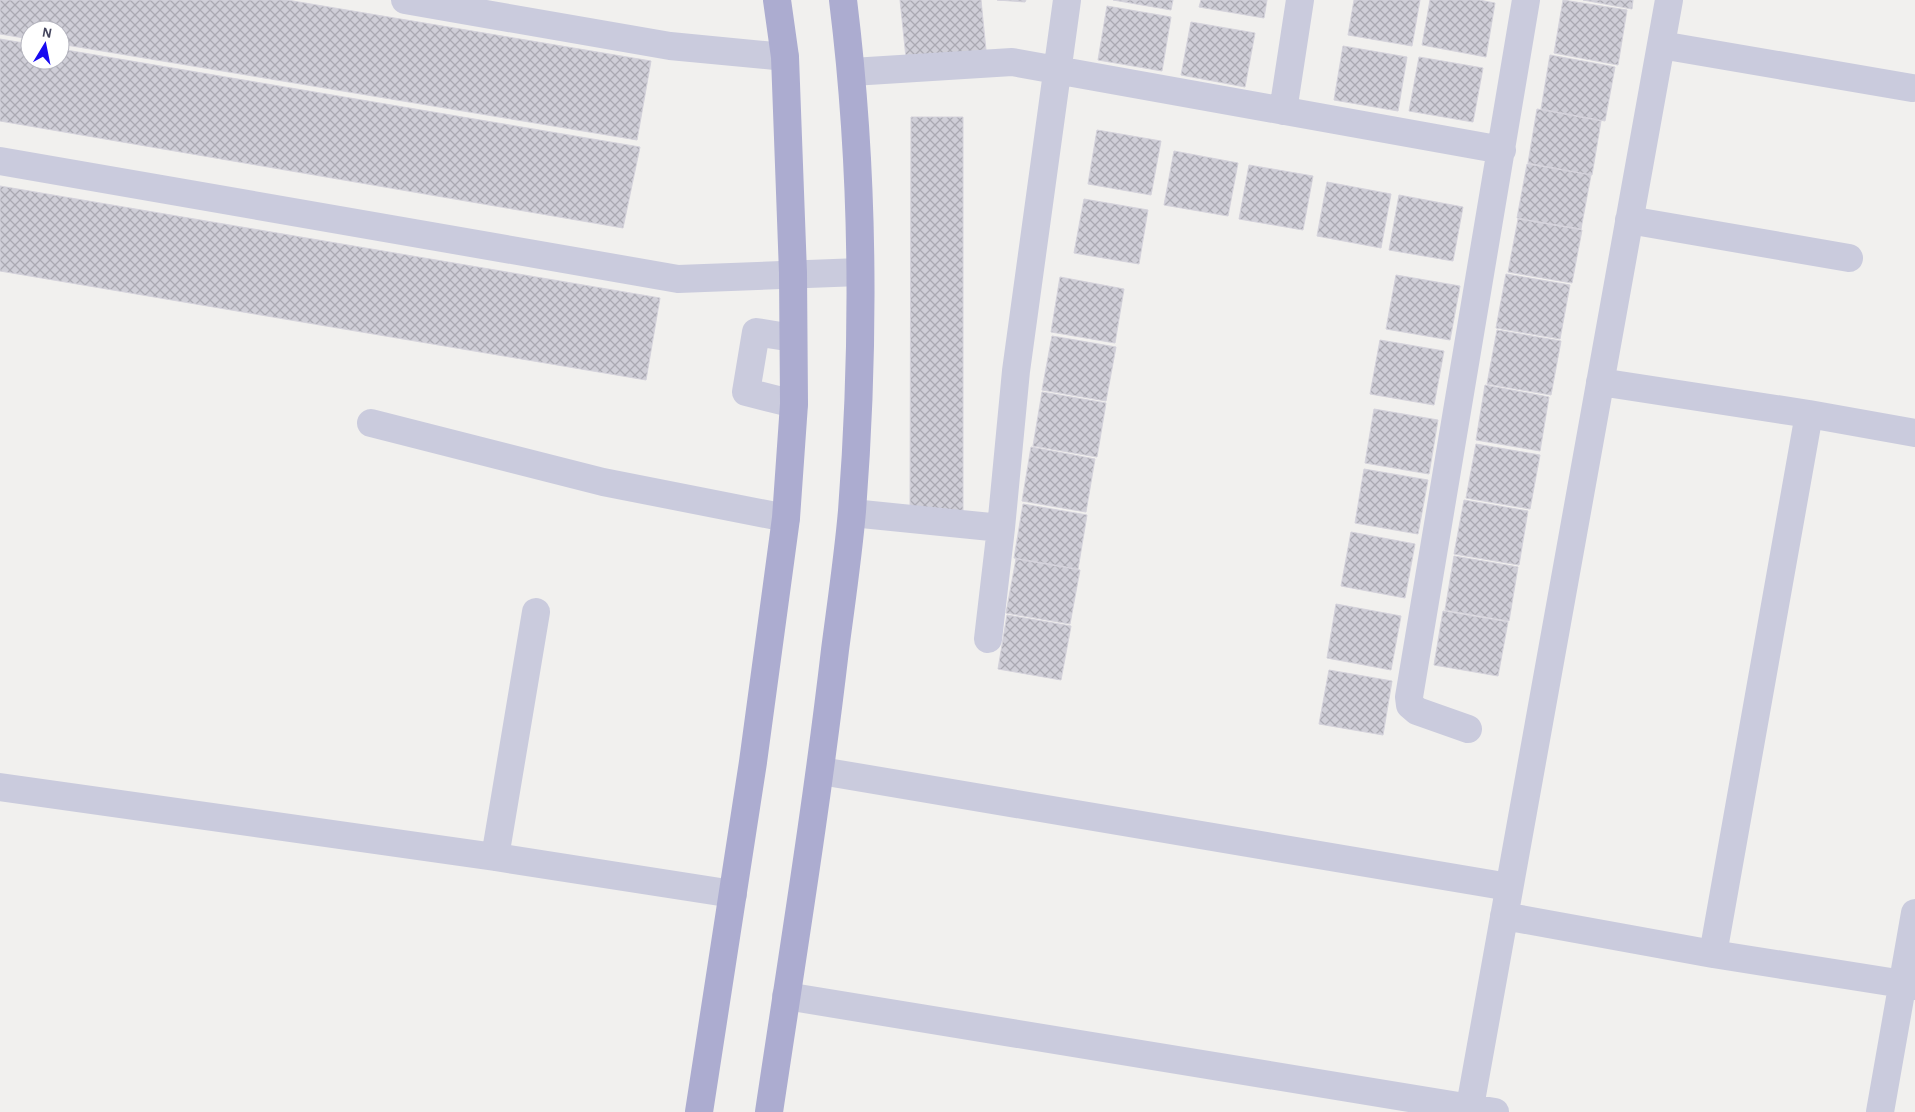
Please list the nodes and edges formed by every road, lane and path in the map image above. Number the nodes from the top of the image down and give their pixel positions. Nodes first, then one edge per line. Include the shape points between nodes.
1 (405, 0) edge
2 (777, 0) edge
3 (843, 0) edge
4 (1067, 0) edge
5 (1300, 0) edge
6 (1526, 0) edge
7 (1669, 0) edge
8 (1661, 45) junction
9 (785, 57) junction
10 (1056, 70) junction
11 (852, 72) junction
12 (1912, 88) dead end
13 (1283, 111) junction
14 (1502, 150) junction
15 (0, 161) edge
16 (1629, 220) junction
17 (1849, 258) dead end
18 (860, 272) junction
19 (792, 273) junction
20 (793, 338) junction
21 (1600, 382) junction
22 (794, 404) junction
23 (1808, 414) junction
24 (371, 424) dead end
25 (1915, 433) edge
26 (852, 513) junction
27 (786, 518) junction
28 (1002, 528) junction
29 (536, 612) dead end
30 (988, 639) dead end
31 (1468, 729) dead end
32 (821, 771) junction
33 (0, 787) edge
34 (495, 858) junction
35 (1509, 887) junction
36 (733, 894) junction
37 (1915, 913) edge
38 (1504, 916) junction
39 (1713, 954) junction
40 (1909, 985) edge
41 (786, 996) junction
42 (1478, 1110) edge
43 (699, 1112) edge
44 (768, 1112) edge
45 (1880, 1112) edge

1 - 9 street via 670,46
2 - 9 main road
3 - 11 main road
4 - 10 street
5 - 13 street
6 - 14 street
7 - 8 street
8 - 12 street
8 - 16 street
9 - 19 main road
10 - 11 street via 1012,62
10 - 13 street
10 - 28 street via 1016,371
11 - 18 main road
13 - 14 street
14 - 31 street via 1409,697 1410,705 1417,712
15 - 19 street via 678,279
16 - 17 street
16 - 21 street
18 - 19 street
18 - 26 main road via 860,373
19 - 20 main road
20 - 22 main road
20 - 22 street via 756,332 746,392
21 - 23 street
21 - 35 street
22 - 27 main road
23 - 25 street
23 - 39 street
24 - 27 street via 603,482
26 - 28 street
26 - 32 main road
27 - 36 main road
28 - 30 street
29 - 34 street
32 - 35 street
32 - 41 main road
33 - 34 street
34 - 36 street
35 - 38 street
36 - 43 main road
37 - 40 street
38 - 39 street
38 - 42 street
39 - 40 street
40 - 45 street
41 - 42 street
41 - 44 main road

